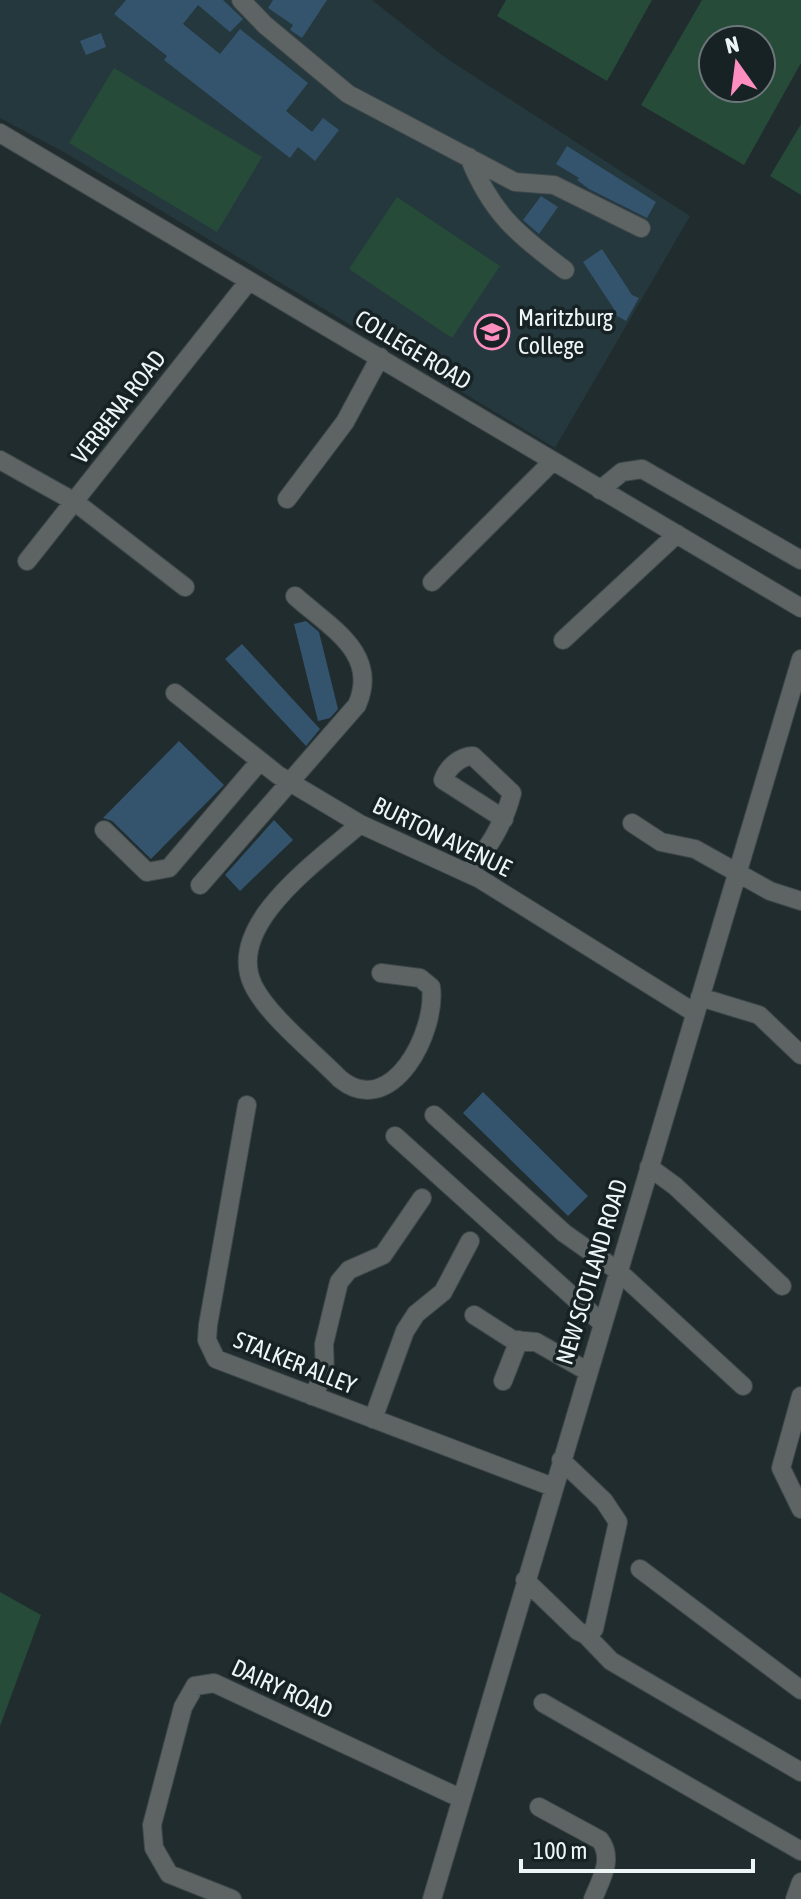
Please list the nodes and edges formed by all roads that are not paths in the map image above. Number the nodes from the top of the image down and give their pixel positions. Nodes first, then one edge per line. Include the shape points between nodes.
1 (241, 0) edge
2 (0, 133) edge
3 (469, 157) junction
4 (641, 228) dead end
5 (565, 270) dead end
6 (248, 282) junction
7 (380, 357) junction
8 (0, 460) edge
9 (552, 462) junction
10 (600, 490) junction
11 (287, 499) dead end
12 (75, 502) junction
13 (677, 534) junction
14 (801, 560) edge
15 (27, 561) dead end
16 (432, 582) dead end
17 (185, 587) dead end
18 (295, 596) dead end
19 (801, 608) edge
20 (563, 640) dead end
21 (801, 659) edge
22 (175, 693) dead end
23 (260, 761) junction
24 (290, 782) junction
25 (504, 819) dead end
26 (632, 823) dead end
27 (360, 824) junction
28 (104, 830) dead end
29 (737, 872) junction
30 (469, 873) junction
31 (200, 885) dead end
32 (801, 901) edge
33 (381, 973) dead end
34 (697, 1005) junction
35 (801, 1055) edge
36 (247, 1105) dead end
37 (434, 1115) dead end
38 (395, 1136) dead end
39 (649, 1167) junction
40 (422, 1198) dead end
41 (470, 1241) dead end
42 (618, 1271) junction
43 (782, 1286) dead end
44 (474, 1315) dead end
45 (602, 1323) junction
46 (519, 1340) junction
47 (587, 1371) junction
48 (503, 1381) dead end
49 (743, 1386) dead end
50 (312, 1396) junction
51 (801, 1396) edge
52 (373, 1419) junction
53 (561, 1460) junction
54 (553, 1487) junction
55 (801, 1509) edge
56 (640, 1569) dead end
57 (525, 1580) junction
58 (586, 1635) junction
59 (801, 1690) edge
60 (543, 1703) dead end
61 (801, 1772) edge
62 (460, 1798) junction
63 (539, 1807) dead end
64 (801, 1851) edge
65 (801, 1882) edge
66 (232, 1899) edge
67 (432, 1899) edge
68 (593, 1899) edge
69 (795, 1899) edge

1 - 3 street via 335,86
2 - 6 street, COLLEGE ROAD
3 - 4 street via 515,182 554,185
3 - 5 street via 501,217
6 - 7 street, COLLEGE ROAD
6 - 12 street, VERBENA ROAD
7 - 9 street, COLLEGE ROAD
7 - 11 street via 345,422
8 - 12 street
9 - 10 street, COLLEGE ROAD
9 - 16 street
10 - 13 street, COLLEGE ROAD
10 - 14 street via 622,472 642,469
12 - 15 street, VERBENA ROAD
12 - 17 street
13 - 19 street, COLLEGE ROAD
13 - 20 street
18 - 24 street via 356,652 365,675 357,705
21 - 29 street, NEW SCOTLAND ROAD
22 - 23 street, BURTON AVENUE
23 - 24 street, BURTON AVENUE
23 - 28 street via 169,868 147,872
24 - 27 street, BURTON AVENUE
24 - 31 street
25 - 30 street
26 - 29 street via 661,842 695,849
27 - 30 street, BURTON AVENUE
27 - 33 street via 259,921 245,964 254,987 272,1009 340,1079 365,1092 395,1079 408,1064 434,1006 431,987 420,978
29 - 32 street
29 - 34 street, NEW SCOTLAND ROAD
30 - 34 street, BURTON AVENUE
34 - 35 street, BURTON AVENUE via 759,1015
34 - 39 street, NEW SCOTLAND ROAD
36 - 50 street, STALKER ALLEY via 207,1340 216,1359
37 - 42 street via 564,1233
38 - 45 street
39 - 42 street, NEW SCOTLAND ROAD
39 - 43 street
40 - 50 street via 383,1255 349,1270 339,1282 324,1344 325,1374
41 - 52 street via 443,1292 405,1331
42 - 45 street, NEW SCOTLAND ROAD
42 - 49 street
44 - 46 street
45 - 47 street, NEW SCOTLAND ROAD
46 - 47 street via 536,1342
46 - 48 street
47 - 53 street, NEW SCOTLAND ROAD
50 - 52 street, STALKER ALLEY
51 - 55 street via 781,1468
52 - 54 street, STALKER ALLEY
53 - 54 street, NEW SCOTLAND ROAD
53 - 58 street via 618,1522 594,1629
54 - 57 street, NEW SCOTLAND ROAD
56 - 59 street
57 - 58 street
57 - 62 street, NEW SCOTLAND ROAD
58 - 61 street via 611,1661
60 - 64 street
62 - 66 street, DAIRY ROAD via 214,1683 195,1686 183,1707 152,1825 154,1848 169,1874
62 - 67 street, NEW SCOTLAND ROAD
63 - 68 street via 605,1847 605,1869
65 - 69 street

